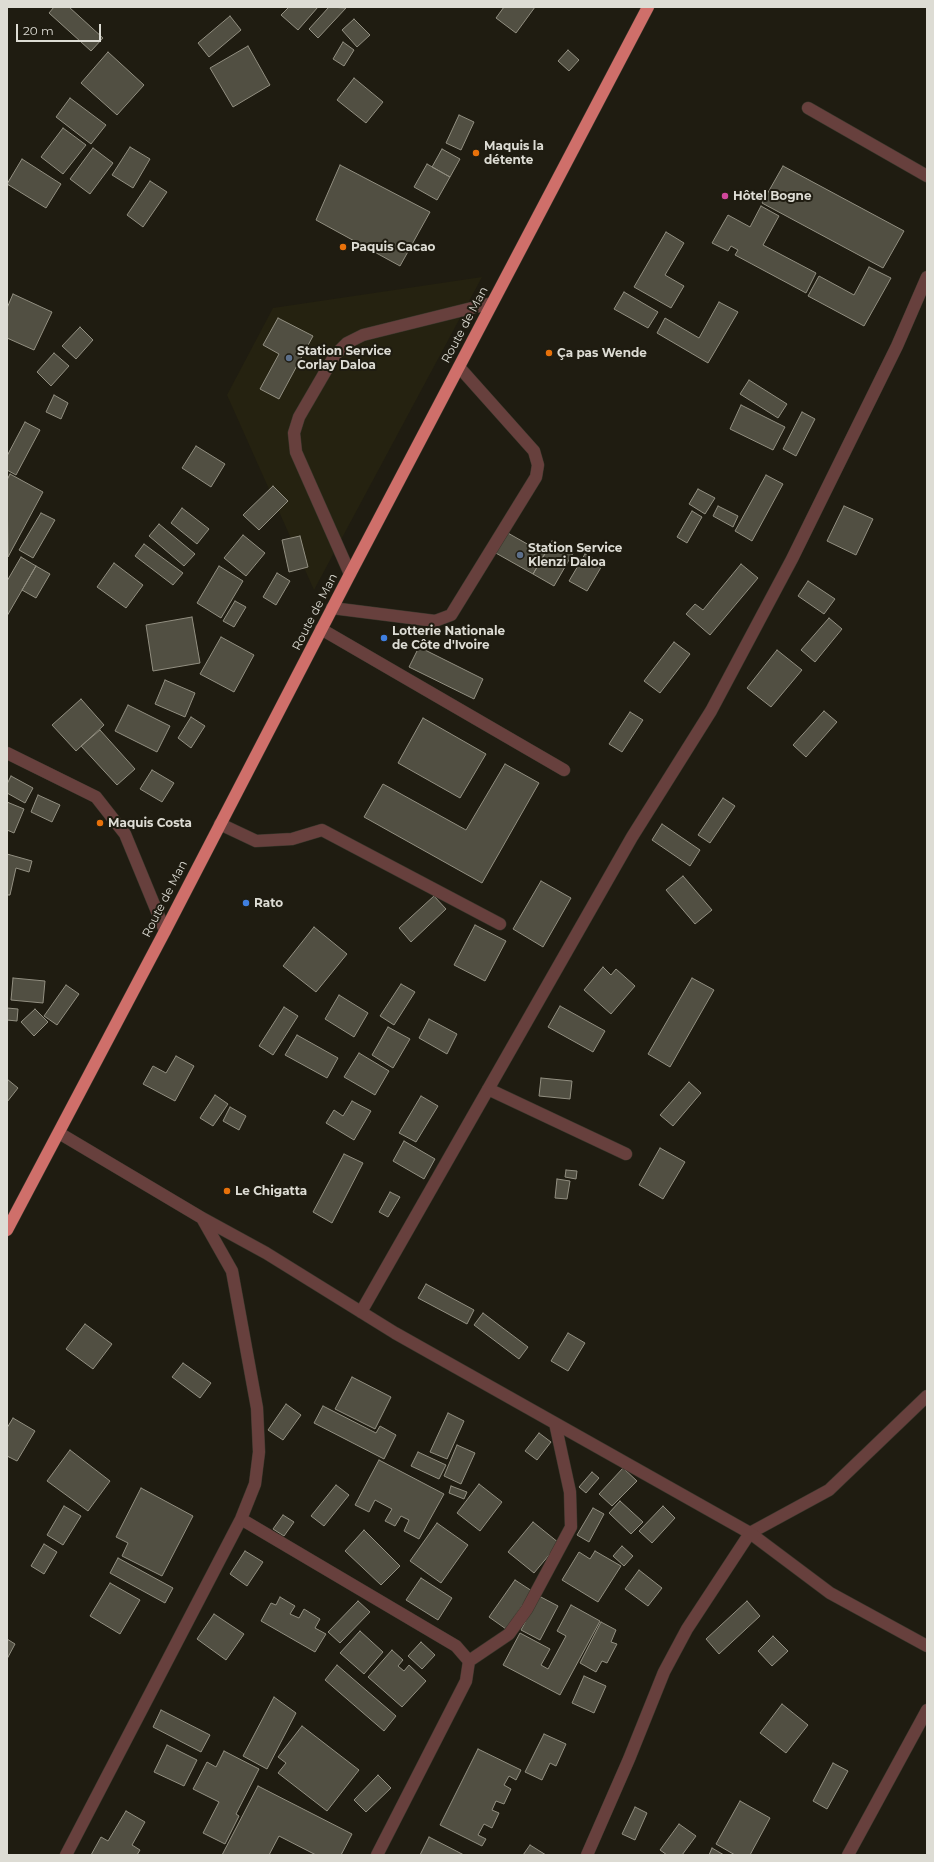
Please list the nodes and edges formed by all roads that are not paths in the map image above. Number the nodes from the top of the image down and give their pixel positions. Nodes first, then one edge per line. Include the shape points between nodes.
1 (648, 7) edge
2 (808, 108) dead end
3 (927, 176) edge
4 (927, 277) edge
5 (492, 303) junction
6 (459, 368) junction
7 (350, 574) junction
8 (332, 608) junction
9 (321, 629) junction
10 (7, 753) edge
11 (564, 770) dead end
12 (220, 824) junction
13 (500, 924) dead end
14 (165, 931) junction
15 (488, 1089) junction
16 (59, 1133) junction
17 (626, 1154) dead end
18 (202, 1218) junction
19 (7, 1230) edge
20 (360, 1312) junction
21 (927, 1396) edge
22 (555, 1423) junction
23 (241, 1519) junction
24 (750, 1533) junction
25 (927, 1646) edge
26 (469, 1661) junction
27 (927, 1710) edge
28 (66, 1855) edge
29 (377, 1855) edge
30 (586, 1855) edge
31 (848, 1855) edge

1 - 5 highway, Route de Man
2 - 3 street
4 - 15 street via 897,346 792,559 711,711 632,838
5 - 6 highway, Route de Man
5 - 7 street via 363,334 347,342 335,355 299,417 294,433 296,452
6 - 7 highway, Route de Man
6 - 8 street via 534,451 538,464 536,477 451,615 435,621
7 - 8 highway, Route de Man
8 - 9 highway, Route de Man
9 - 11 street
9 - 12 highway, Route de Man
10 - 14 street via 96,797 125,834
12 - 13 street via 256,841 292,839 322,830
12 - 14 highway, Route de Man
14 - 16 highway, Route de Man
15 - 17 street
15 - 20 street
16 - 18 street
16 - 19 highway, Route de Man
18 - 20 street
18 - 23 street via 232,1271 257,1408 258,1452 255,1484
20 - 22 street
21 - 24 street via 828,1490
22 - 24 street
22 - 26 street via 570,1492 571,1527 527,1609 509,1634
23 - 26 street via 456,1646
23 - 28 street
24 - 25 street via 830,1593
24 - 30 street via 687,1630 664,1672
26 - 29 street via 466,1681
27 - 31 street

